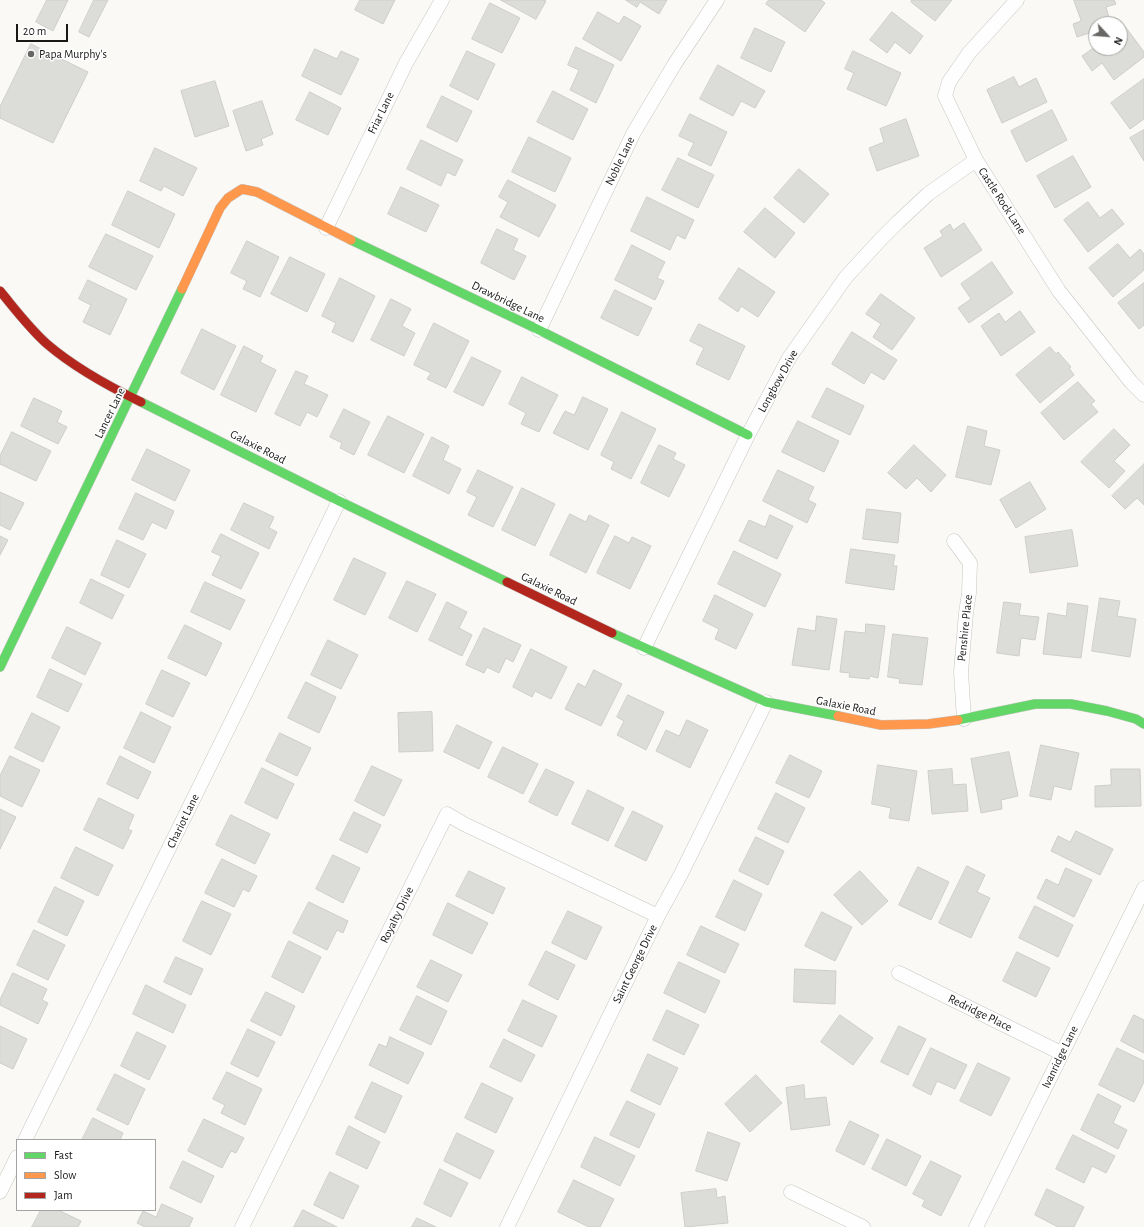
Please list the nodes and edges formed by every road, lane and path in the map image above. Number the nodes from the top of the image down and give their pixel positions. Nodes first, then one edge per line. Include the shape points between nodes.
1 (442, 0) edge
2 (717, 0) edge
3 (1017, 0) edge
4 (976, 160) junction
5 (257, 192) joint
6 (326, 228) junction
7 (0, 291) edge
8 (539, 330) junction
9 (1144, 395) edge
10 (131, 397) junction
11 (748, 435) junction
12 (339, 501) junction
13 (954, 541) dead end
14 (644, 648) junction
15 (0, 668) edge
16 (766, 702) junction
17 (964, 719) junction
18 (1144, 724) edge
19 (1144, 888) edge
20 (658, 916) junction
21 (899, 973) dead end
22 (1062, 1054) junction
23 (25, 1139) edge
24 (16, 1159) edge
25 (0, 1192) edge
26 (791, 1192) dead end
27 (242, 1227) edge
28 (507, 1227) edge
29 (863, 1227) edge
30 (976, 1227) edge

1 - 6 street, Friar Lane via 406,63
2 - 8 street, Noble Lane via 634,132
3 - 4 street, Castle Rock Lane via 969,53 949,82 945,96
4 - 9 street, Castle Rock Lane via 1060,291
4 - 11 street, Longbow Drive via 923,199 846,277 789,358
5 - 6 street, Drawbridge Lane
5 - 10 street, Lancer Lane via 242,189 228,198 220,208
6 - 8 street, Drawbridge Lane
7 - 10 street, Galaxie Road via 47,344 76,366
8 - 11 street, Drawbridge Lane
10 - 12 street, Galaxie Road
10 - 15 street, Lancer Lane
11 - 14 street, Longbow Drive
12 - 14 street, Galaxie Road
12 - 23 street, Chariot Lane
13 - 17 street, Penshire Place via 970,564 960,672
14 - 16 street, Galaxie Road
16 - 17 street, Galaxie Road via 881,726
16 - 20 street, Saint George Drive
17 - 18 street, Galaxie Road via 1035,704 1071,704 1107,710
19 - 22 street, Ivanridge Lane
20 - 27 street, Royalty Drive via 447,814
20 - 28 street, Saint George Drive
21 - 22 street, Redridge Place
22 - 30 street, Ivanridge Lane
24 - 25 street
26 - 29 street

